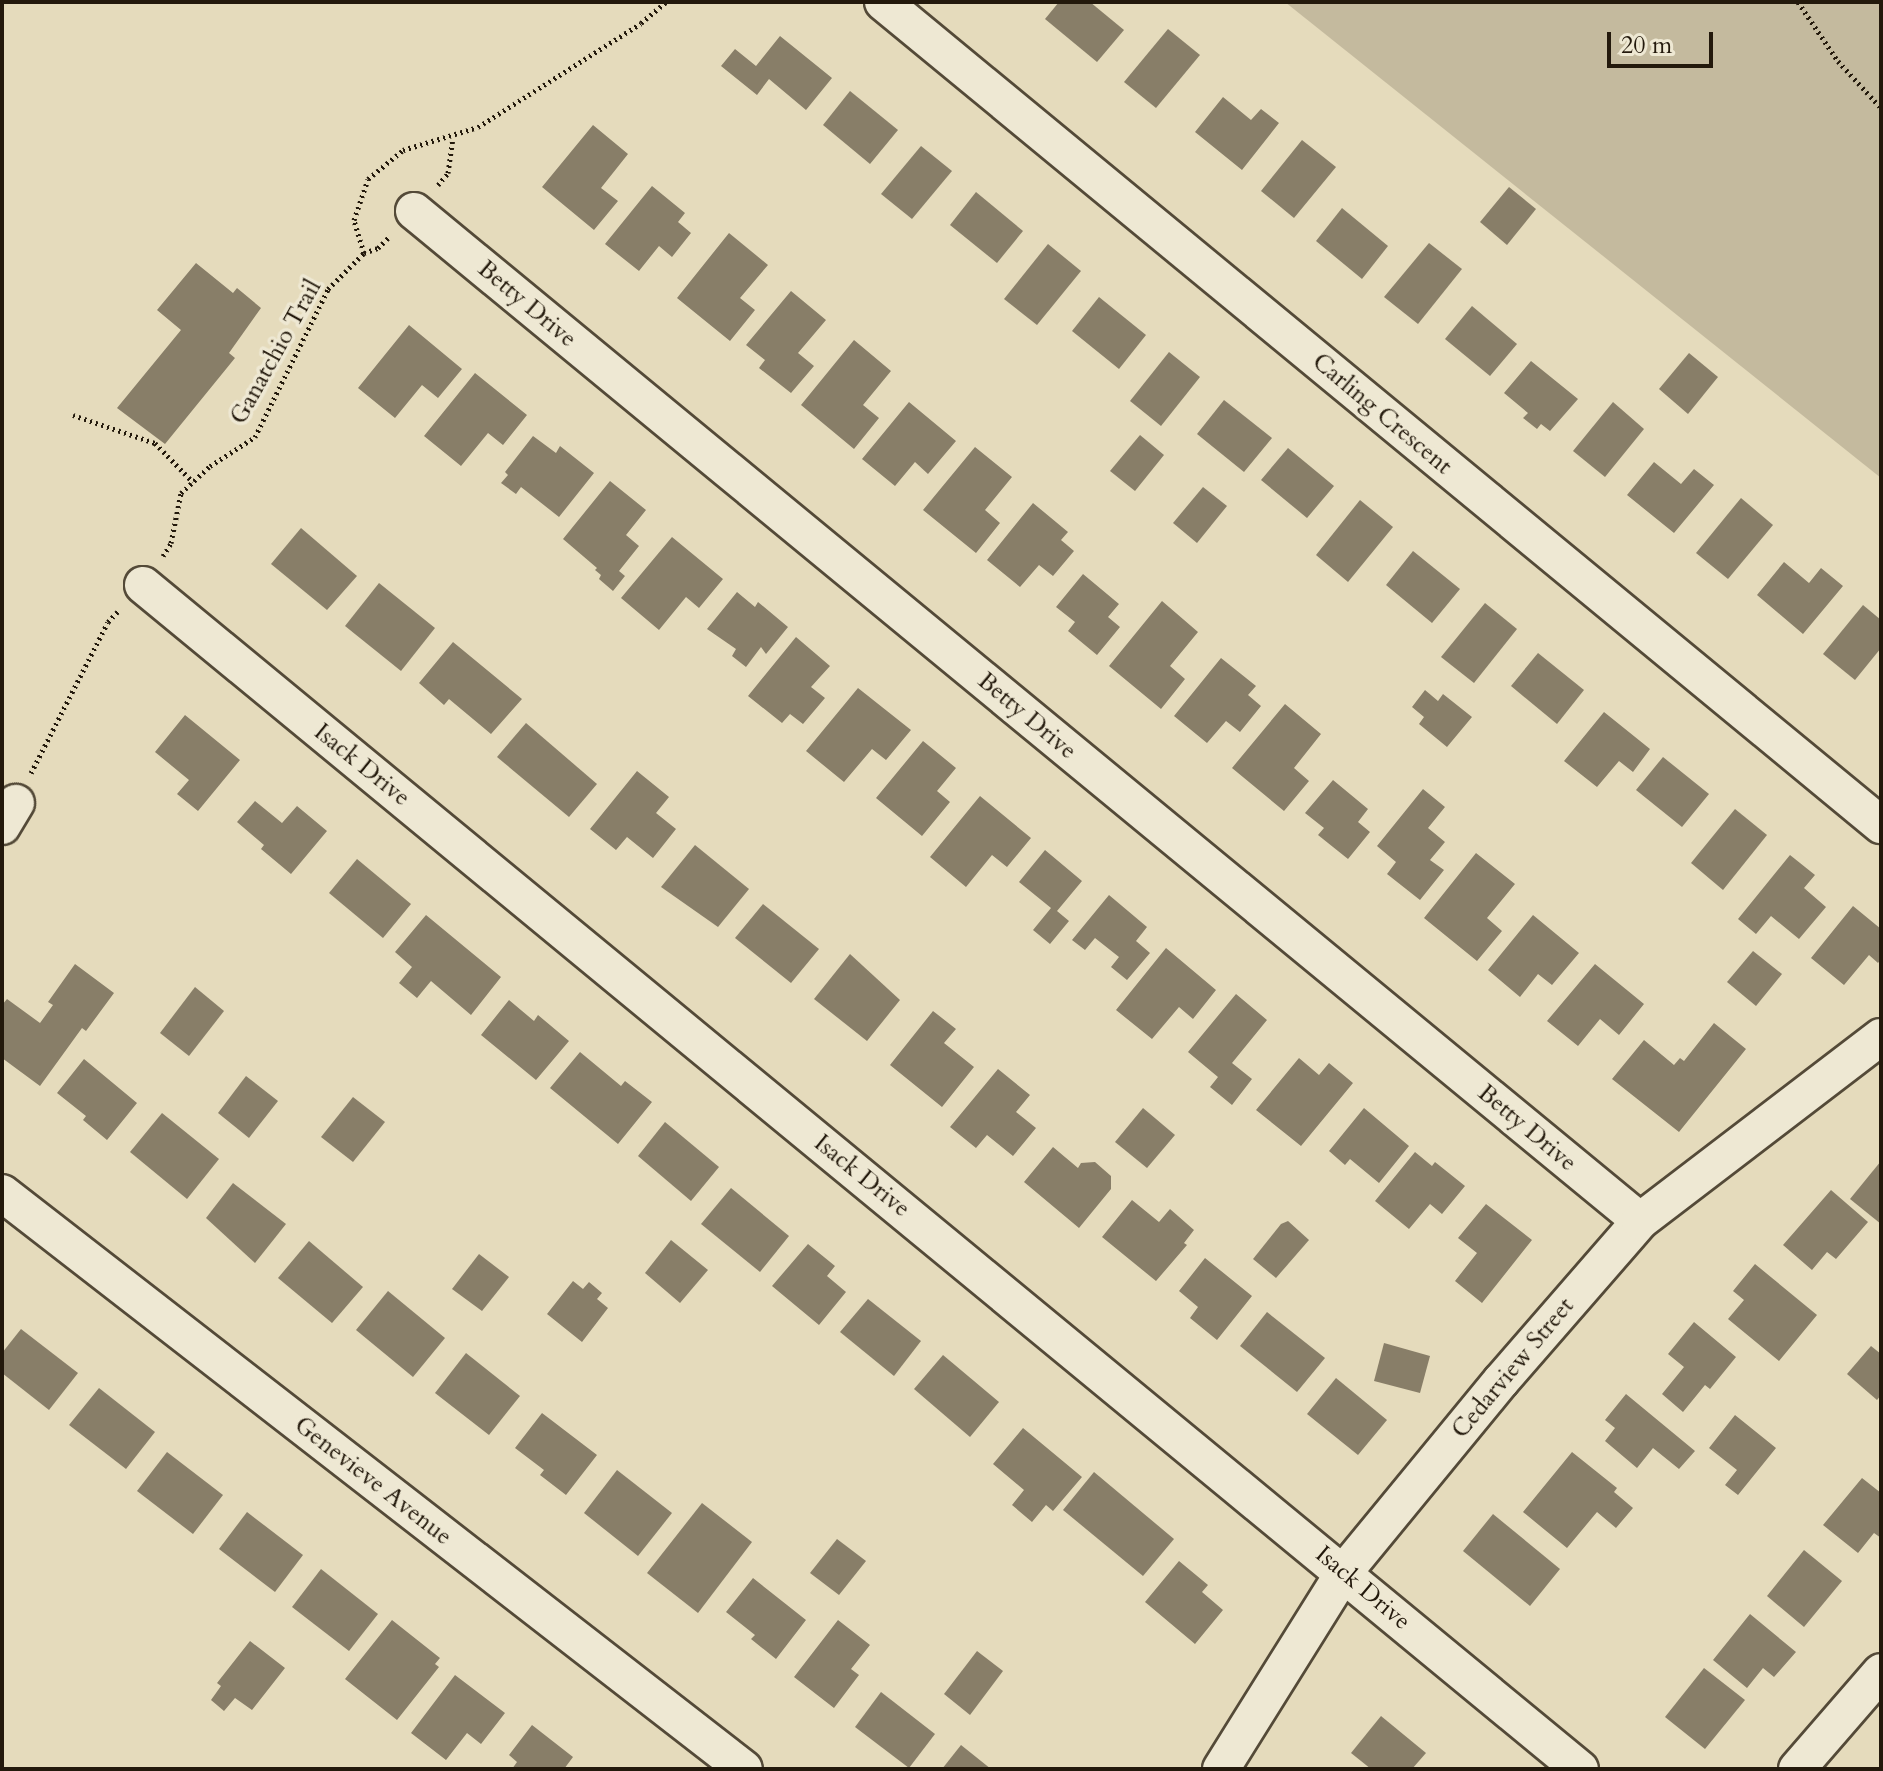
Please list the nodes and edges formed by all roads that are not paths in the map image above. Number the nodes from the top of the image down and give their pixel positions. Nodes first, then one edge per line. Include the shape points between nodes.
1 (883, 2) edge
2 (414, 211) dead end
3 (143, 585) dead end
4 (1881, 825) edge
5 (1881, 1037) edge
6 (2, 1193) edge
7 (1640, 1221) junction
8 (1344, 1572) junction
9 (1881, 1672) edge
10 (744, 1769) edge
11 (1221, 1769) edge
12 (1580, 1769) edge
13 (1797, 1769) edge

1 - 4 street, Carling Crescent
2 - 7 street, Betty Drive
3 - 8 street, Isack Drive
5 - 7 street, Cedarview Street
6 - 10 street, Genevieve Avenue
7 - 8 street, Cedarview Street
8 - 11 street, Cedarview Street
8 - 12 street, Isack Drive
9 - 13 street

